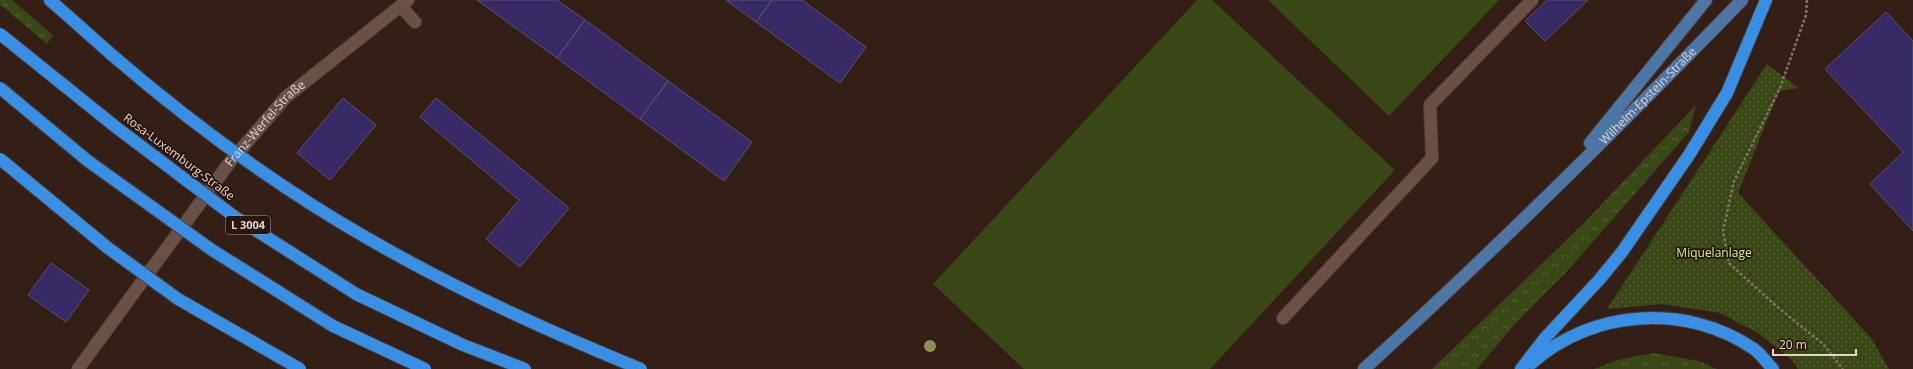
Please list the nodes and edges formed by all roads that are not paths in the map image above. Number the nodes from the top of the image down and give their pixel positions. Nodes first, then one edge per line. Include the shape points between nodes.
1 (50, 0) edge
2 (1532, 0) edge
3 (1706, 0) edge
4 (1742, 0) edge
5 (1766, 0) edge
6 (404, 3) edge
7 (415, 22) dead end
8 (0, 34) edge
9 (0, 88) edge
10 (0, 159) edge
11 (1552, 191) junction
12 (1283, 318) dead end
13 (78, 369) edge
14 (300, 369) edge
15 (425, 369) edge
16 (525, 369) edge
17 (641, 369) edge
18 (1364, 369) edge
19 (1521, 369) edge
20 (1525, 369) edge
21 (1773, 369) edge

1 - 17 highway, bridge via 144,82 217,139 269,176 360,234 471,294
2 - 12 street via 1430,105 1432,158
3 - 11 main road, Wilhelm-Epstein-Straße
4 - 11 main road, Wilhelm-Epstein-Straße
5 - 19 highway via 1727,93 1689,155 1622,252 1545,338
6 - 7 street
6 - 13 street, Franz-Werfel-Straße via 286,97 230,162
8 - 16 highway, Rosa-Luxemburg-Straße / L 3004, bridge via 117,128 255,230 356,294 463,345
9 - 15 highway, bridge via 88,161 212,250 333,326
10 - 14 highway, bridge via 108,248 178,299
11 - 18 main road, Wilhelm-Epstein-Straße
20 - 21 highway via 1566,339 1585,331 1614,323 1657,318 1688,321 1718,329 1755,350

